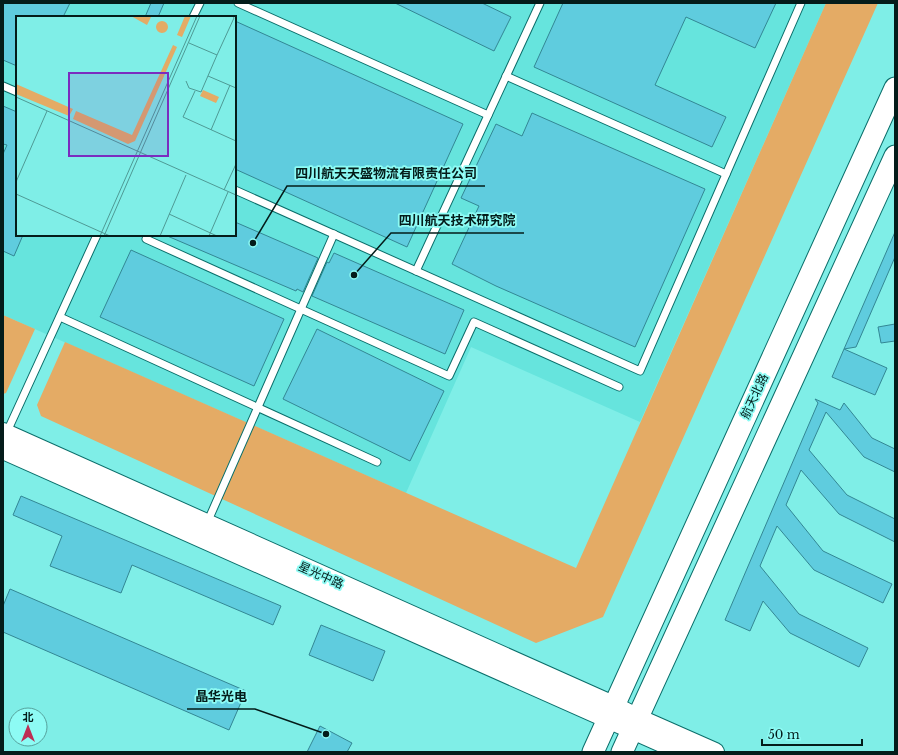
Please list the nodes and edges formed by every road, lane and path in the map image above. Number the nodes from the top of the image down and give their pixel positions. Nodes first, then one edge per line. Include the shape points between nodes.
1 (200, 3) edge
2 (238, 3) edge
3 (540, 3) edge
4 (801, 3) edge
5 (194, 16) edge
6 (506, 76) junction
7 (3, 86) edge
8 (895, 88) edge
9 (16, 92) edge
10 (488, 115) junction
11 (895, 156) edge
12 (726, 174) junction
13 (236, 190) edge
14 (334, 234) junction
15 (96, 236) edge
16 (146, 239) dead end
17 (416, 271) junction
18 (301, 309) junction
19 (60, 317) junction
20 (619, 387) dead end
21 (257, 407) junction
22 (4, 439) edge
23 (377, 462) dead end
24 (206, 524) junction
25 (610, 711) junction
26 (635, 724) junction
27 (593, 752) edge
28 (622, 752) edge
29 (682, 752) edge
30 (715, 752) edge

1 - 5 lane
2 - 10 lane
3 - 6 lane
4 - 12 lane
6 - 10 lane
6 - 12 lane
7 - 9 lane
8 - 25 main road, 航天北路
10 - 17 lane
11 - 26 main road
12 - 17 lane via 640,371
13 - 14 lane
14 - 17 lane
14 - 18 lane
15 - 19 lane
16 - 18 lane
18 - 20 lane via 449,376 474,322
18 - 21 lane
19 - 21 lane
19 - 22 lane
21 - 23 lane
21 - 24 lane
22 - 24 main road, 星光中路
22 - 25 main road, 星光中路
24 - 25 main road, 星光中路
25 - 26 main road, 星光中路
25 - 27 main road, 航天北路
26 - 28 main road
26 - 29 main road
26 - 30 main road

